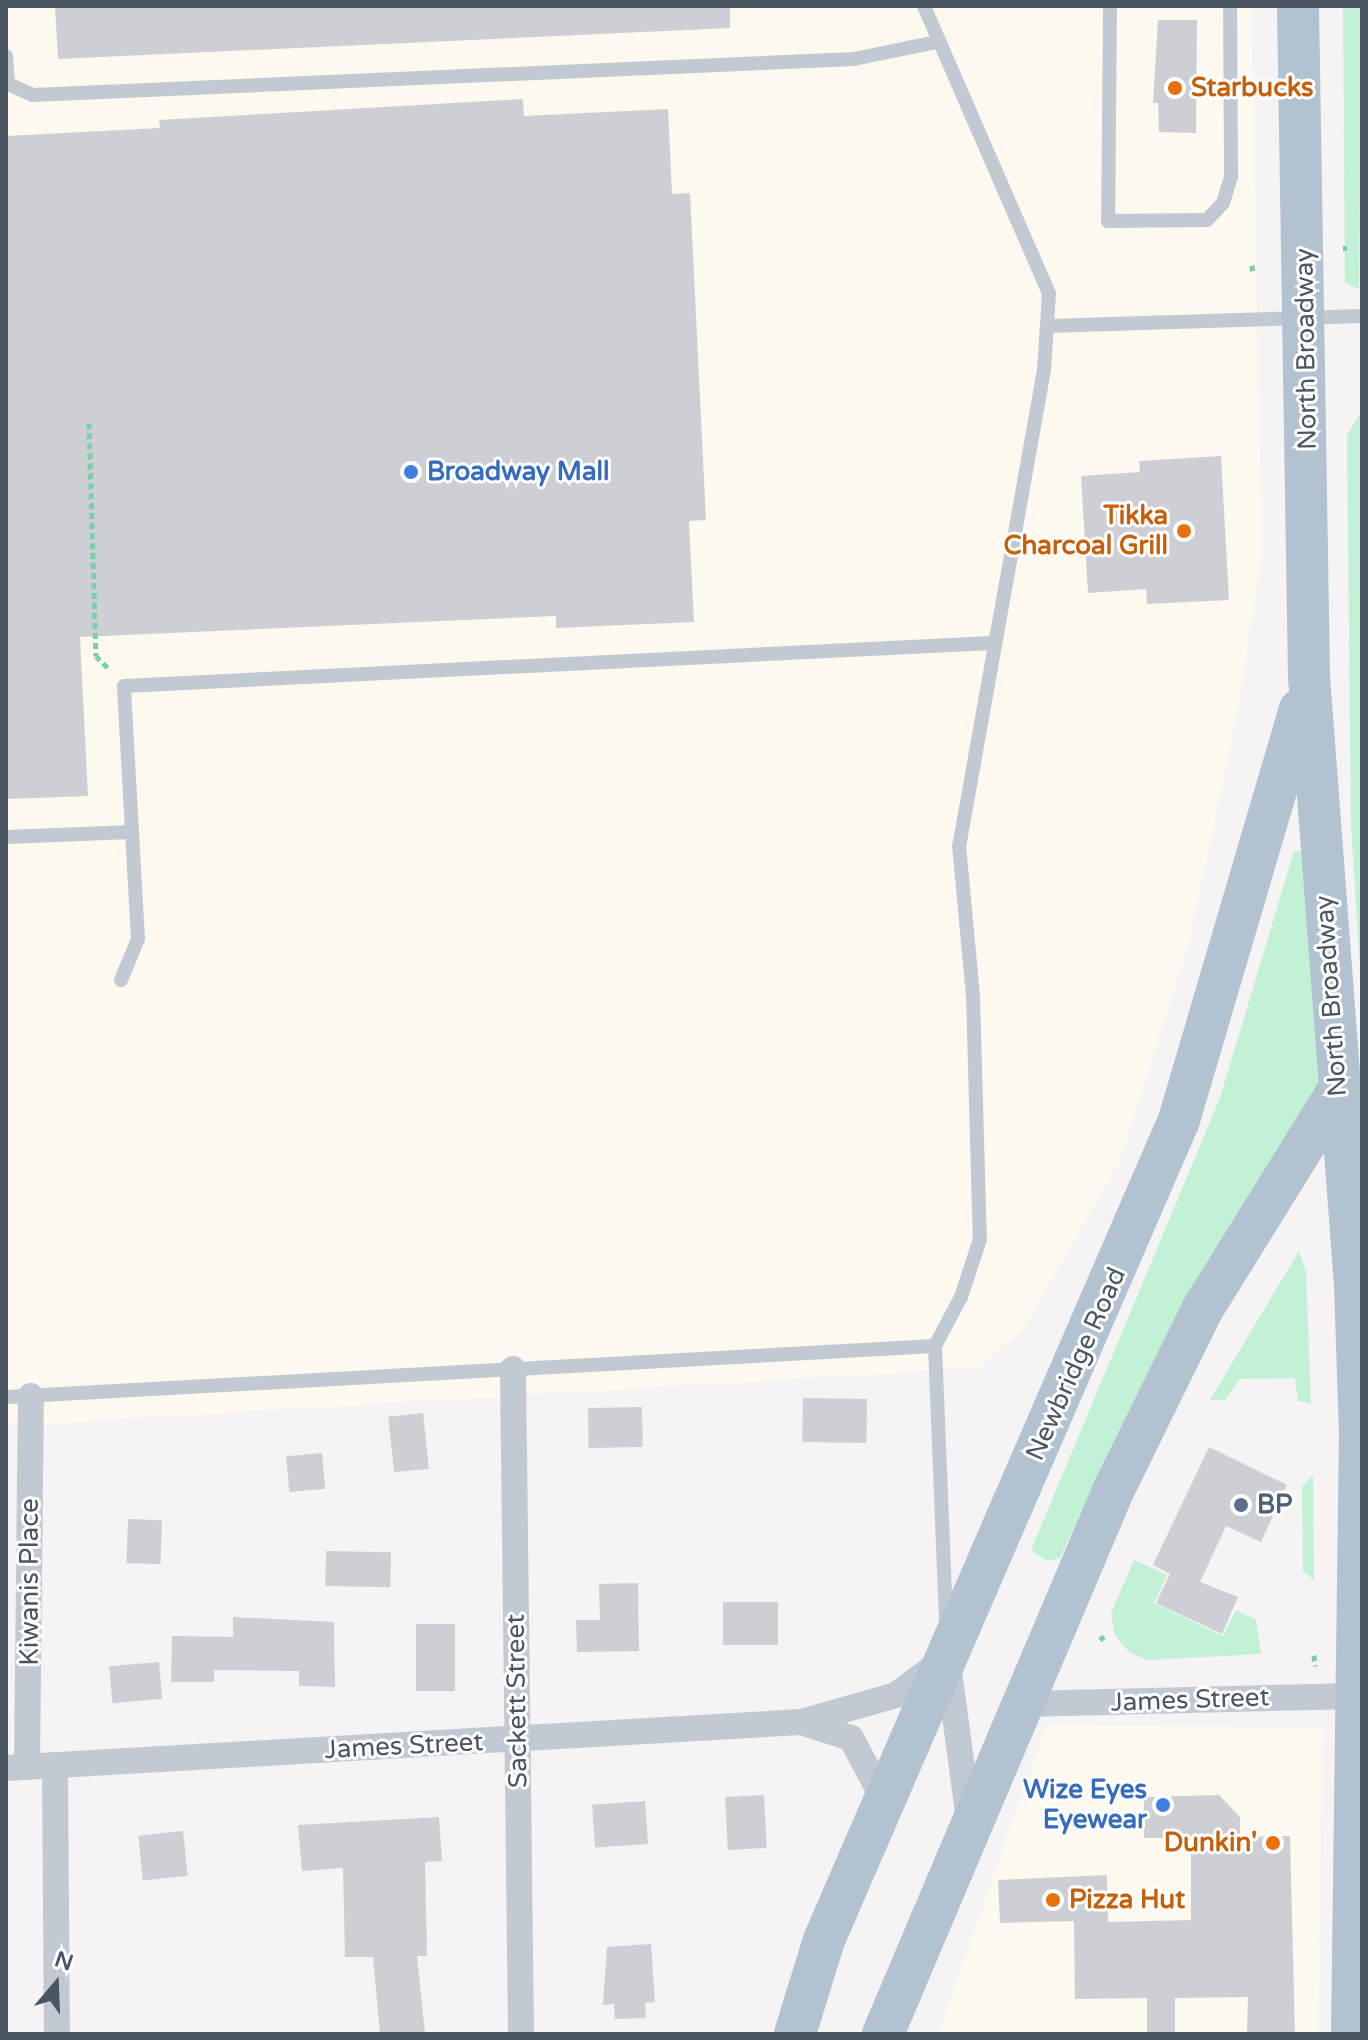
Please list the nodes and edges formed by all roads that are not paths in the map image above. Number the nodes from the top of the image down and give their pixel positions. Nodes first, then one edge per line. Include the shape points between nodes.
1 (924, 6) edge
2 (1110, 6) edge
3 (1230, 6) edge
4 (1298, 6) edge
5 (937, 42) junction
6 (6, 56) edge
7 (1362, 316) edge
8 (1306, 317) junction
9 (1047, 326) junction
10 (992, 643) junction
11 (1309, 677) junction
12 (132, 832) junction
13 (6, 837) edge
14 (121, 980) dead end
15 (1362, 1052) edge
16 (1337, 1093) junction
17 (935, 1346) junction
18 (513, 1369) junction
19 (18, 1397) edge
20 (1360, 1583) edge
21 (947, 1657) junction
22 (1356, 1696) junction
23 (1025, 1704) junction
24 (801, 1722) junction
25 (517, 1739) junction
26 (55, 1765) junction
27 (16, 1768) edge
28 (885, 1802) junction
29 (970, 1832) junction
30 (1359, 1969) edge
31 (57, 2034) edge
32 (521, 2034) edge
33 (795, 2034) edge
34 (883, 2034) edge
35 (1352, 2034) edge

1 - 5 lane
2 - 3 lane via 1108,221 1207,220 1223,203 1231,176
4 - 8 main road, North Broadway
5 - 6 lane via 854,59 33,95 8,84
5 - 9 lane via 1049,293
7 - 8 lane
8 - 9 lane
8 - 11 main road, North Broadway
9 - 10 lane via 1044,370
10 - 12 lane via 124,686
10 - 17 lane via 959,845 973,995 980,1239 961,1297
11 - 16 main road, North Broadway
11 - 21 main road, Newbridge Road via 1179,1120
12 - 13 lane
12 - 14 lane via 138,939
15 - 16 main road
16 - 20 main road, North Broadway via 1355,1284
16 - 23 main road via 1202,1310 1113,1491
17 - 18 lane
17 - 21 lane
18 - 19 lane
18 - 25 street, Sackett Street
19 - 27 street, Kiwanis Place
20 - 22 main road, North Broadway
21 - 24 street, James Street via 896,1695
21 - 28 main road, Newbridge Road
21 - 29 street
22 - 23 street, James Street
22 - 30 main road, North Broadway
23 - 29 main road
24 - 25 street, James Street
24 - 28 street, James Street via 851,1738
25 - 26 street, James Street
25 - 32 street, Sackett Street
26 - 27 street, James Street
26 - 31 street
28 - 33 main road, Newbridge Road via 824,1940
29 - 34 main road
30 - 35 main road, North Broadway

